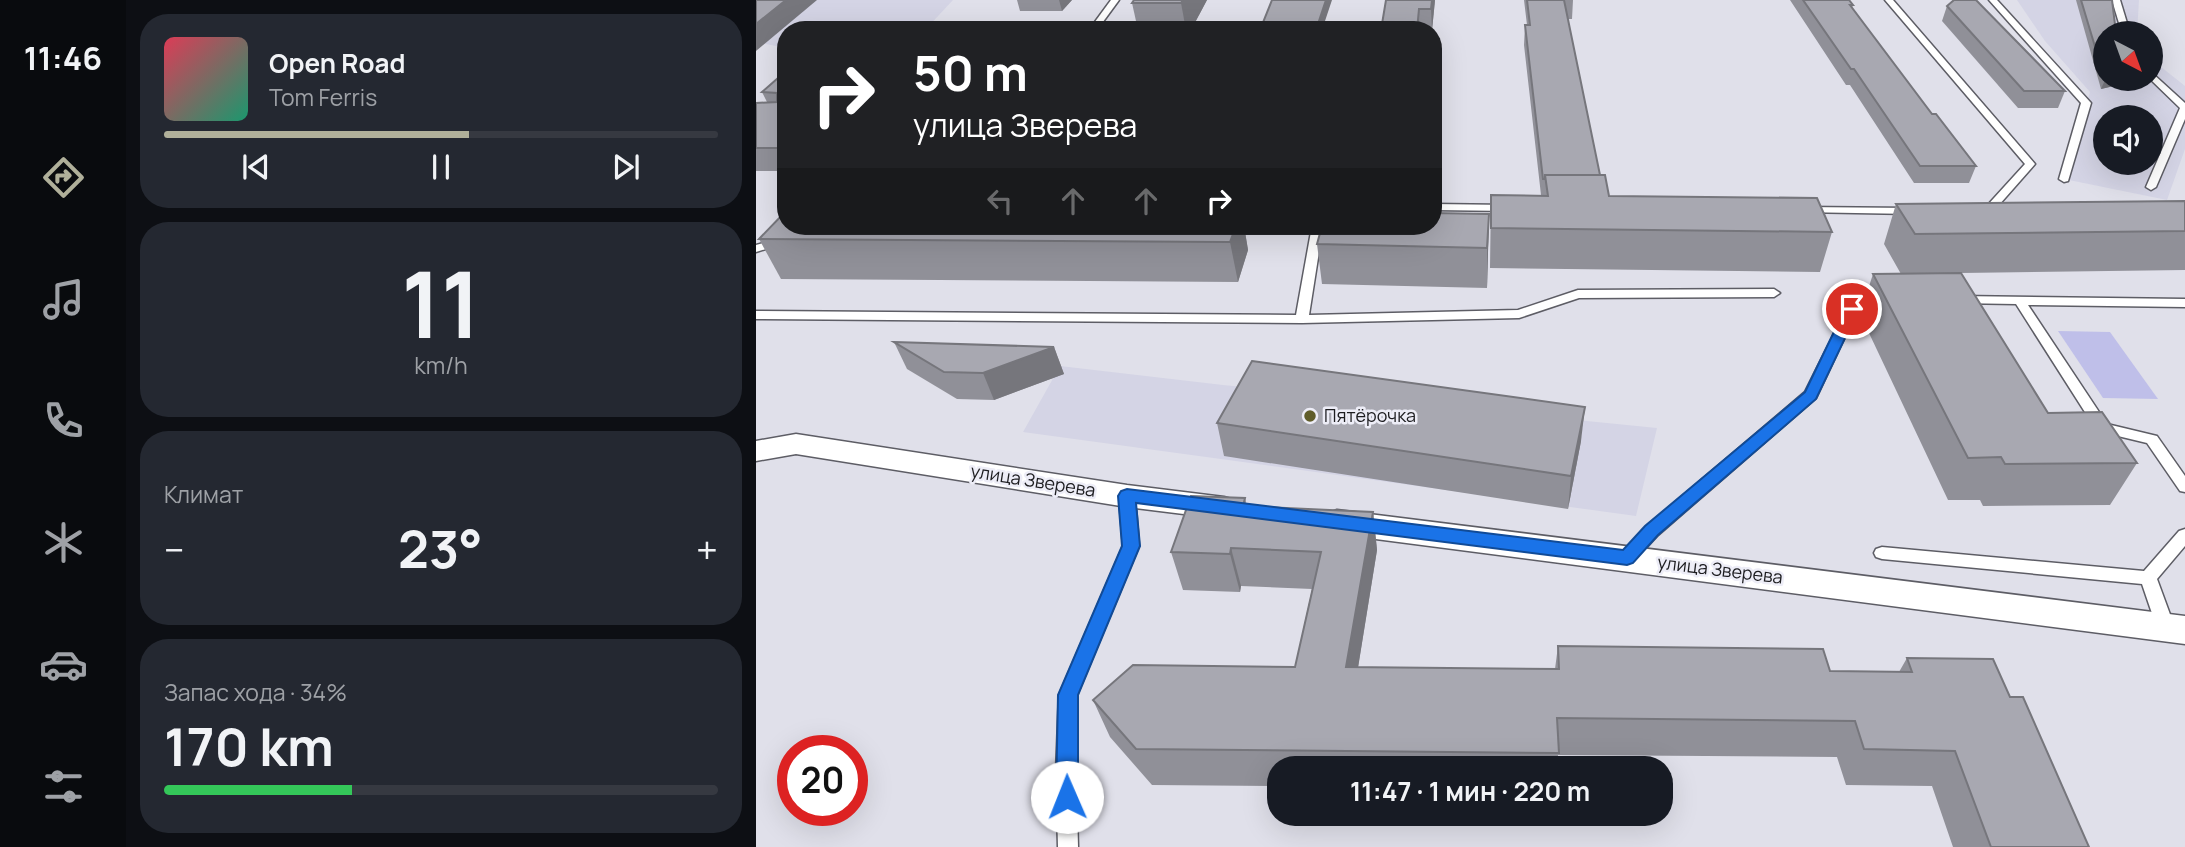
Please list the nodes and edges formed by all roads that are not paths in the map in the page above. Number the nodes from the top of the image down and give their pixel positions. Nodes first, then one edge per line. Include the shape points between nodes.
1 (1115, 0) edge
2 (1889, 0) edge
3 (1993, 0) edge
4 (2116, 0) edge
5 (1100, 21) edge
6 (2122, 21) edge
7 (2163, 87) edge
8 (2064, 179) dead end
9 (2151, 187) dead end
10 (1442, 207) edge
11 (1516, 208) edge
12 (1793, 210) edge
13 (1918, 211) edge
14 (1973, 212) edge
15 (1316, 235) edge
16 (795, 237) edge
17 (756, 249) edge
18 (1774, 293) dead end
19 (1887, 300) edge
20 (1940, 300) edge
21 (2019, 300) junction
22 (2185, 303) edge
23 (756, 315) edge
24 (1302, 319) junction
25 (756, 451) edge
26 (2185, 487) edge
27 (1127, 496) junction
28 (1249, 511) edge
29 (1303, 518) edge
30 (2185, 535) edge
31 (1882, 553) dead end
32 (1627, 558) junction
33 (2148, 578) junction
34 (2176, 629) edge
35 (1068, 847) edge

1 - 5 lane
2 - 14 lane via 2029,164 1987,212
3 - 8 lane via 2086,103
4 - 6 lane
7 - 9 lane via 2185,108
10 - 11 lane
12 - 13 lane
15 - 24 lane
16 - 17 lane
18 - 24 lane via 1578,294 1520,314
19 - 32 lane via 1852,309 1811,395 1652,531
20 - 21 lane
21 - 22 lane
21 - 26 lane via 2102,428 2152,439
23 - 24 lane
25 - 27 street, улица Зверева via 796,444
27 - 28 street, улица Зверева
27 - 35 lane via 1131,546 1068,695
29 - 32 street, улица Зверева
30 - 33 lane
31 - 33 lane
32 - 34 street, улица Зверева
33 - 34 lane

